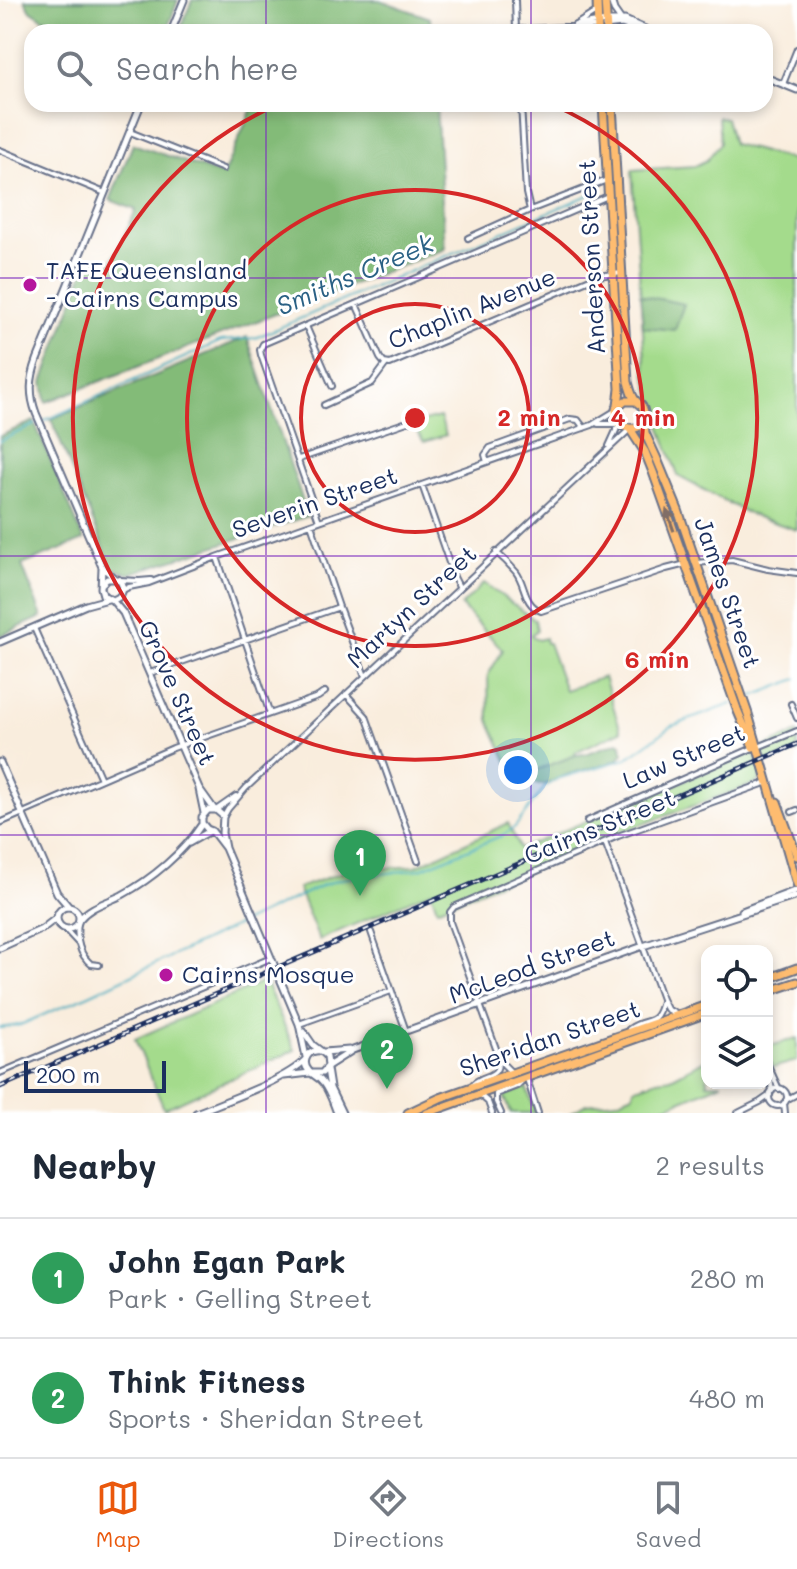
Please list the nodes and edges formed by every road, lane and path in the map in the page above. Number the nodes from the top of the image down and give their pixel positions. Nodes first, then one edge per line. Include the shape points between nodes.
1 (184, 0) edge
2 (515, 0) edge
3 (597, 0) edge
4 (608, 0) edge
5 (597, 10) junction
6 (621, 20) junction
7 (174, 24) edge
8 (516, 24) edge
9 (576, 24) edge
10 (601, 24) edge
11 (603, 24) edge
12 (610, 24) edge
13 (635, 24) edge
14 (797, 49) edge
15 (773, 80) edge
16 (783, 84) junction
17 (797, 90) edge
18 (138, 112) edge
19 (521, 112) edge
20 (603, 112) edge
21 (612, 112) edge
22 (130, 132) junction
23 (0, 150) edge
24 (223, 169) dead end
25 (607, 180) junction
26 (106, 193) junction
27 (608, 196) junction
28 (530, 210) junction
29 (468, 238) dead end
30 (618, 273) junction
31 (355, 303) junction
32 (306, 326) junction
33 (384, 362) junction
34 (332, 386) dead end
35 (636, 401) junction
36 (324, 405) dead end
37 (617, 408) junction
38 (644, 419) junction
39 (410, 421) dead end
40 (619, 424) junction
41 (592, 425) junction
42 (584, 428) junction
43 (630, 429) junction
44 (608, 448) junction
45 (298, 459) junction
46 (487, 462) junction
47 (422, 485) junction
48 (319, 521) junction
49 (311, 524) junction
50 (496, 552) junction
51 (217, 557) junction
52 (690, 564) junction
53 (102, 567) junction
54 (797, 573) edge
55 (116, 579) junction
56 (156, 579) junction
57 (102, 586) junction
58 (459, 587) junction
59 (122, 592) junction
60 (110, 599) junction
61 (86, 605) junction
62 (339, 607) junction
63 (123, 613) junction
64 (34, 628) junction
65 (245, 640) junction
66 (0, 642) edge
67 (150, 673) junction
68 (365, 676) junction
69 (325, 692) dead end
70 (346, 694) junction
71 (791, 704) dead end
72 (270, 714) junction
73 (797, 718) edge
74 (797, 731) edge
75 (181, 746) junction
76 (755, 748) junction
77 (0, 762) edge
78 (101, 779) junction
79 (769, 786) junction
80 (199, 788) junction
81 (242, 793) junction
82 (215, 809) junction
83 (22, 813) junction
84 (204, 813) junction
85 (224, 818) junction
86 (587, 821) dead end
87 (0, 823) edge
88 (202, 823) junction
89 (222, 826) junction
90 (211, 831) junction
91 (605, 842) junction
92 (188, 843) junction
93 (225, 848) junction
94 (797, 856) edge
95 (418, 861) dead end
96 (797, 884) edge
97 (797, 890) edge
98 (57, 893) junction
99 (797, 896) edge
100 (72, 908) junction
101 (92, 908) junction
102 (57, 915) junction
103 (723, 920) junction
104 (78, 922) junction
105 (42, 929) junction
106 (65, 929) junction
107 (371, 932) dead end
108 (79, 945) junction
109 (643, 946) junction
110 (0, 948) edge
111 (271, 958) junction
112 (99, 965) dead end
113 (797, 970) edge
114 (773, 979) edge
115 (797, 982) edge
116 (773, 990) edge
117 (391, 991) junction
118 (662, 999) junction
119 (480, 1005) junction
120 (701, 1007) edge
121 (680, 1015) junction
122 (701, 1015) edge
123 (299, 1024) junction
124 (406, 1031) junction
125 (621, 1035) junction
126 (353, 1050) junction
127 (322, 1052) junction
128 (498, 1054) junction
129 (306, 1058) junction
130 (327, 1067) junction
131 (0, 1073) edge
132 (312, 1073) junction
133 (512, 1073) junction
134 (280, 1077) junction
135 (526, 1077) junction
136 (773, 1078) edge
137 (469, 1089) junction
138 (771, 1089) edge
139 (779, 1089) junction
140 (785, 1092) junction
141 (771, 1093) junction
142 (478, 1094) junction
143 (796, 1094) edge
144 (785, 1101) junction
145 (760, 1102) junction
146 (774, 1105) junction
147 (500, 1110) edge
148 (492, 1112) edge
149 (196, 1113) edge
150 (340, 1113) edge
151 (408, 1113) edge
152 (427, 1113) edge
153 (538, 1113) edge
154 (738, 1113) edge
155 (783, 1113) edge

1 - 7 street
2 - 8 street
3 - 5 main road
4 - 6 street
4 - 11 main road
5 - 9 street
5 - 10 main road
6 - 12 street
6 - 13 street
14 - 16 street
15 - 16 street
16 - 17 street
18 - 22 street
19 - 28 street
20 - 25 main road, Anderson Street
21 - 30 main road, Anderson Street
22 - 24 street
22 - 26 street
23 - 26 street
25 - 27 main road, Anderson Street
25 - 28 street
26 - 53 street via 30,382 36,414
27 - 30 main road, Anderson Street
27 - 31 street
28 - 29 street
30 - 33 street, Chaplin Avenue via 597,276 392,364
30 - 35 main road, Anderson Street via 628,382
30 - 37 main road, Anderson Street
31 - 32 street
31 - 33 street
32 - 34 street
32 - 45 street via 261,347
33 - 36 street via 372,383
35 - 37 main road via 627,400
35 - 38 main road
37 - 40 main road
37 - 41 street, Severin Street
38 - 43 main road
38 - 52 main road, James Street via 678,510
39 - 45 street
40 - 41 street, Severin Street
40 - 43 main road
40 - 44 street, Martyn Street
41 - 42 street, Severin Street
42 - 46 street, Severin Street
42 - 46 street, Severin Street via 575,419 557,424 490,448
43 - 44 street, Martyn Street
52 -> 43 main road, James Street via 650,462
44 - 50 street, Martyn Street
45 - 48 street
46 - 47 street, Severin Street
47 - 48 street, Severin Street
47 - 58 street
48 - 49 street, Severin Street
49 - 51 street, Severin Street
49 - 62 street
50 - 52 street via 516,573 529,603 541,611
50 - 58 street, Martyn Street
51 - 56 street, Severin Street
51 - 65 street
52 - 54 street via 729,559
52 - 76 main road, James Street
53 - 55 street
53 - 57 street
55 - 56 street, Severin Street
55 - 57 street via 107,579
55 - 59 street
56 - 59 street, Severin Street
57 - 60 street
57 - 61 street
58 - 68 street, Martyn Street
59 - 60 street
59 - 63 street, Grove Street
60 - 61 street
60 - 63 street, Grove Street
61 - 64 street
62 - 65 street
62 - 68 street
63 - 67 street, Grove Street
64 - 66 street
64 - 78 street
65 - 67 street
65 - 72 street
67 - 75 street, Grove Street
68 - 70 street, Martyn Street
69 - 72 street
70 - 81 street, Martyn Street
70 - 95 street via 366,716
71 - 73 street
72 - 75 street
74 - 76 street, Law Street
75 - 78 street
75 - 80 street, Grove Street
76 - 79 main road, James Street
76 - 86 street, Law Street
77 - 83 street
78 - 83 street
79 - 91 street, Cairns Street
79 - 94 main road, James Street
79 - 96 main road, James Street
80 - 82 street, Grove Street
80 - 84 street, Grove Street
81 - 82 street, Martyn Street
81 - 85 street, Martyn Street
82 - 84 street
82 - 85 street
83 - 87 street
83 - 98 street
84 - 88 street
85 - 89 street
88 - 90 street
88 - 92 street
89 - 90 street
89 - 93 street
90 - 92 street
90 - 93 street
91 - 109 street
91 - 119 street, Cairns Street via 450,912
92 - 101 street via 150,878
93 - 111 street
97 - 103 street, McLeod Street
98 - 100 street
98 - 102 street
99 - 103 street, McLeod Street
100 - 101 street
100 - 102 street
100 - 104 street
101 - 104 street
102 - 105 street
102 - 106 street via 58,925
103 - 109 street, McLeod Street
104 - 106 street
104 - 108 street
105 - 106 street
105 - 110 street
106 - 108 street
107 - 117 street
108 - 112 street via 87,962
109 - 118 street
109 - 119 street, McLeod Street
111 - 123 street
111 - 131 street
113 - 114 main road
115 - 116 main road
117 - 123 street
117 - 124 street
118 - 121 street via 669,1012
118 - 125 street via 655,1018
119 - 124 street, McLeod Street
119 - 128 street
120 - 121 main road, Sheridan Street
121 - 125 main road, Sheridan Street
122 - 135 main road, Sheridan Street
123 - 127 street
123 - 129 street
124 - 126 street, McLeod Street
125 - 133 main road, Sheridan Street
126 - 127 street, McLeod Street
126 - 130 street, McLeod Street
127 - 129 street
127 - 130 street
128 - 133 street
128 - 137 street via 496,1072
129 - 132 street
129 - 134 street
130 - 132 street
130 - 150 street
132 - 134 street
132 - 150 street
133 - 137 main road, Sheridan Street
134 - 149 street
135 - 142 main road, Sheridan Street
135 - 147 street via 496,1094
135 - 153 street
136 - 139 street
137 - 151 main road, Sheridan Street
138 - 141 street
139 - 140 street
139 - 141 street
140 - 143 street
140 - 144 street
141 - 145 street
141 - 146 street
142 - 148 street
142 - 152 main road, Sheridan Street
143 - 144 street
144 - 146 street
144 - 155 street
145 - 146 street
145 - 154 street
146 - 155 street
147 - 148 street

